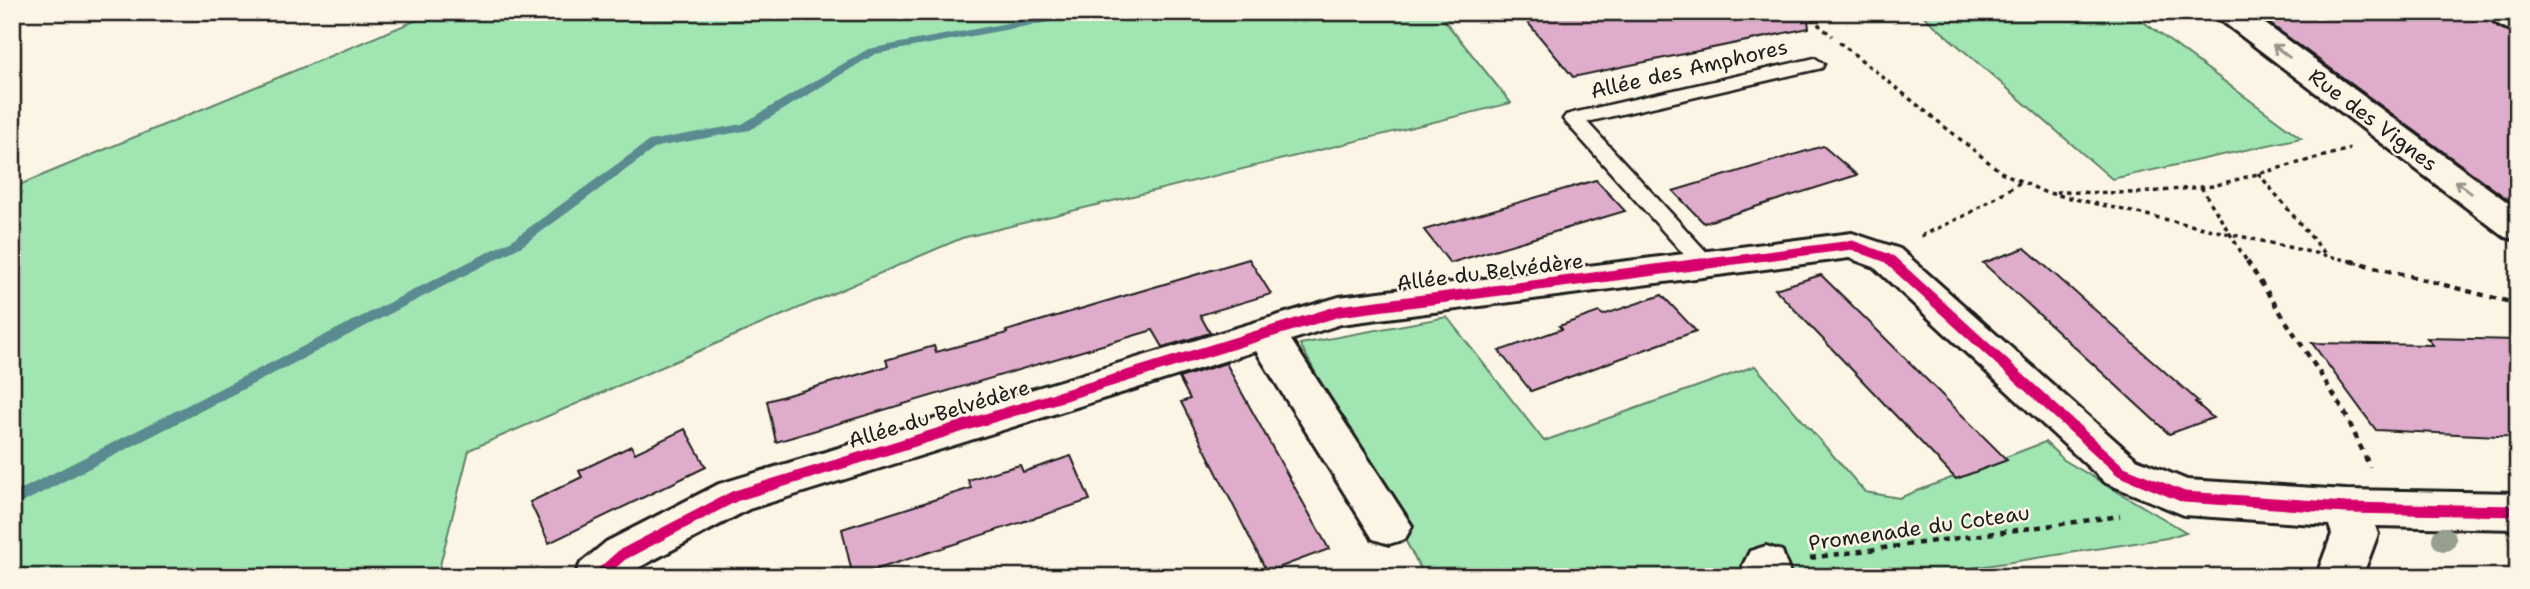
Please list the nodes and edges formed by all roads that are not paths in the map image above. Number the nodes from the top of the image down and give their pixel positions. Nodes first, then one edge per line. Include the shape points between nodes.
1 (2229, 12) edge
2 (2501, 12) edge
3 (2518, 23) edge
4 (1815, 64) dead end
5 (2518, 228) edge
6 (1705, 264) junction
7 (1266, 334) junction
8 (2364, 509) junction
9 (2518, 511) edge
10 (1389, 526) dead end
11 (597, 577) edge
12 (2339, 577) edge

5 -> 1 street, Rue des Vignes
2 - 3 street
4 - 6 lane, Allée des Amphores via 1573,119
6 - 7 street, Allée du Belvédère via 1339,312
6 - 8 street, Allée du Belvédère via 1853,245 1887,258 2121,471 2184,496
7 - 10 street
7 - 11 street, Allée du Belvédère via 735,496 622,555
8 - 9 street, Allée du Belvédère
8 - 12 street

